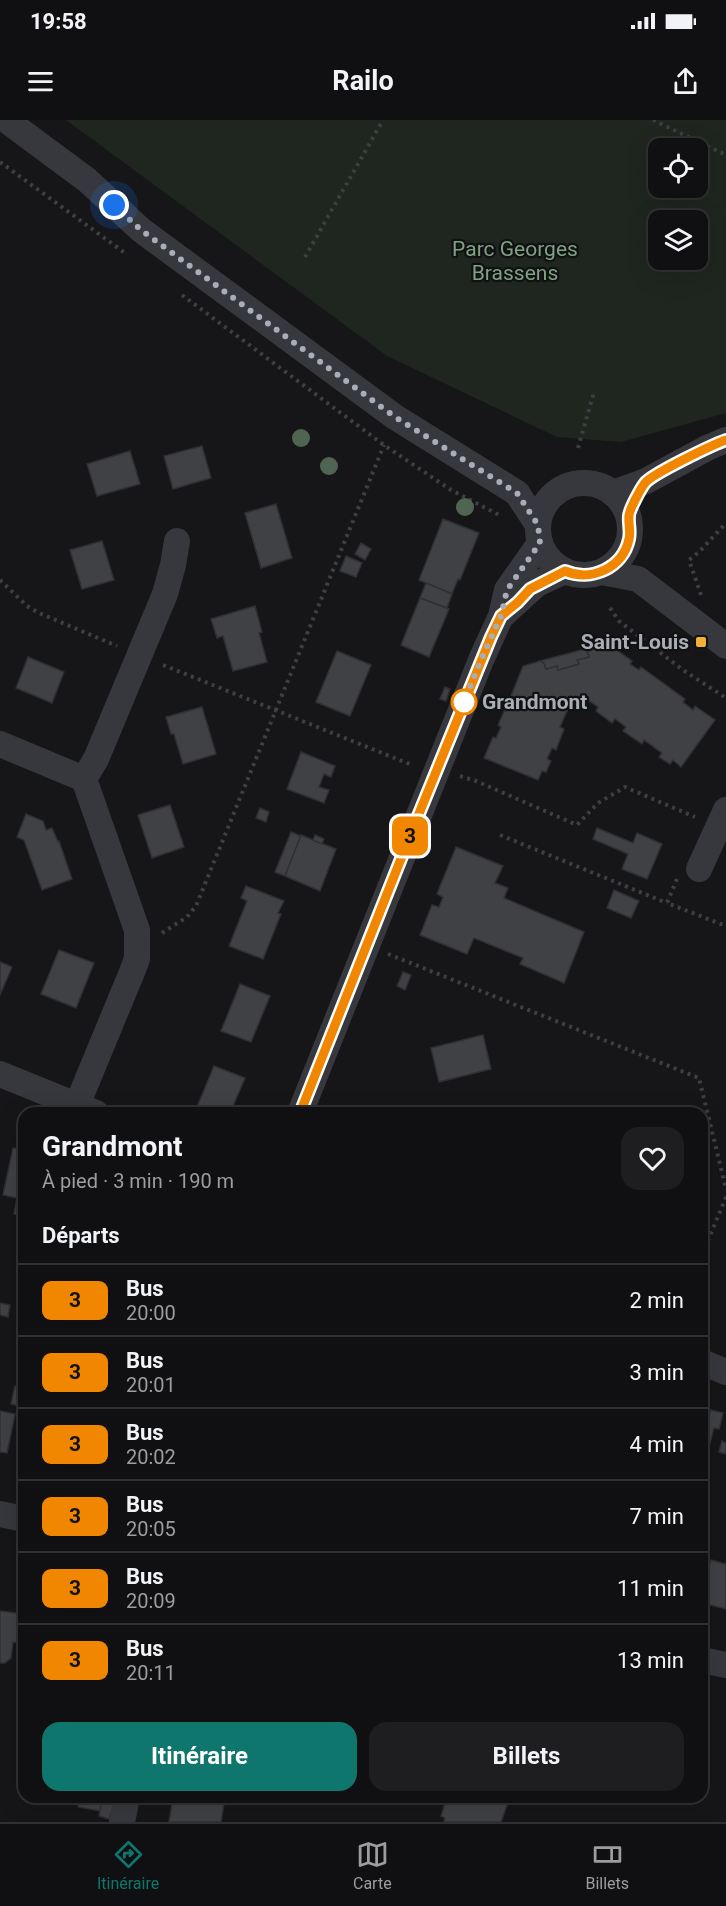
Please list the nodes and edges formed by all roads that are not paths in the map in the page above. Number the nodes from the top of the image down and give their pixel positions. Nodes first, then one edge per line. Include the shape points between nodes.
1 (6, 120) edge
2 (726, 440) edge
3 (646, 481) junction
4 (557, 492) junction
5 (517, 493) junction
6 (613, 493) junction
7 (628, 516) junction
8 (539, 534) junction
9 (177, 541) dead end
10 (628, 545) junction
11 (565, 571) junction
12 (602, 572) junction
13 (638, 579) junction
14 (501, 616) junction
15 (726, 646) edge
16 (0, 744) edge
17 (84, 779) junction
18 (722, 818) edge
19 (699, 869) dead end
20 (0, 1074) edge
21 (82, 1107) edge
22 (88, 1107) edge
23 (302, 1107) edge
24 (708, 1364) edge
25 (726, 1372) edge
26 (0, 1514) edge
27 (18, 1518) edge
28 (708, 1661) edge
29 (726, 1665) edge
30 (126, 1803) edge
31 (122, 1822) edge

1 - 5 street via 87,180 141,230 395,417
2 - 3 street
3 - 6 street
3 - 7 street
4 - 5 street
4 - 6 street via 585,483
4 - 8 street via 542,509
5 - 8 street
6 - 7 street
7 - 10 street
8 - 11 street via 548,558
8 - 14 street via 507,590
9 - 17 street via 165,594
10 - 12 street via 621,557
10 - 13 street
11 - 12 street via 576,575
11 - 14 street via 537,584
12 - 13 street
13 - 15 street
14 - 23 street
16 - 17 street
17 - 22 street via 133,916 138,944 137,958
18 - 19 street
20 - 21 street
24 - 25 street
26 - 27 street
28 - 29 street
30 - 31 street

